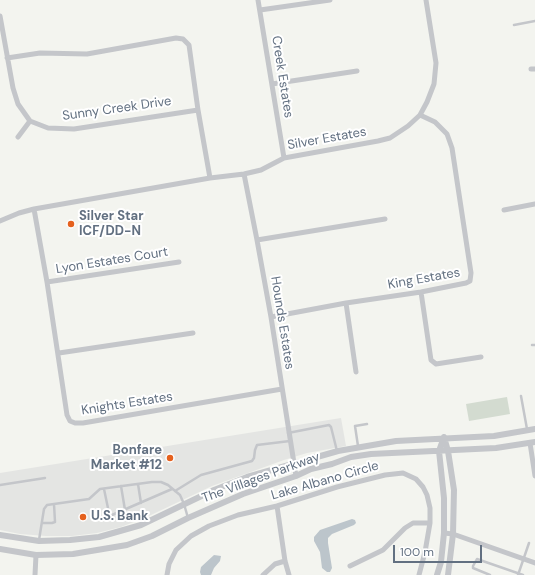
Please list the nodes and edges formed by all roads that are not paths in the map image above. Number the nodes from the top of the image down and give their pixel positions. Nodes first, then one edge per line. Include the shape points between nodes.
1 (258, 0) edge
2 (330, 0) edge
3 (426, 0) edge
4 (260, 10) junction
5 (0, 16) edge
6 (535, 21) edge
7 (514, 25) dead end
8 (7, 58) junction
9 (357, 71) dead end
10 (272, 84) junction
11 (198, 110) junction
12 (420, 115) junction
13 (30, 121) junction
14 (18, 137) dead end
15 (284, 158) junction
16 (244, 174) junction
17 (210, 178) junction
18 (535, 204) edge
19 (34, 209) junction
20 (504, 210) dead end
21 (385, 219) dead end
22 (0, 221) edge
23 (257, 240) junction
24 (180, 262) dead end
25 (47, 282) junction
26 (421, 292) junction
27 (346, 303) junction
28 (271, 317) junction
29 (192, 333) dead end
30 (59, 353) junction
31 (481, 357) dead end
32 (356, 372) dead end
33 (282, 388) junction
34 (521, 396) dead end
35 (366, 424) dead end
36 (531, 430) edge
37 (288, 433) junction
38 (505, 434) junction
39 (444, 437) junction
40 (290, 441) junction
41 (533, 442) edge
42 (358, 447) junction
43 (507, 447) junction
44 (338, 451) junction
45 (439, 451) junction
46 (448, 451) junction
47 (294, 462) junction
48 (296, 476) junction
49 (535, 476) edge
50 (45, 478) dead end
51 (138, 484) junction
52 (0, 485) edge
53 (121, 486) junction
54 (104, 489) junction
55 (174, 490) junction
56 (141, 503) junction
57 (54, 504) junction
58 (184, 504) junction
59 (277, 506) junction
60 (125, 510) junction
61 (188, 518) junction
62 (42, 523) junction
63 (430, 523) junction
64 (444, 533) junction
65 (453, 534) junction
66 (0, 535) edge
67 (38, 541) junction
68 (529, 543) dead end
69 (0, 549) edge
70 (36, 555) junction
71 (524, 559) junction
72 (285, 561) junction
73 (535, 563) edge
74 (350, 566) dead end
75 (518, 574) edge
76 (35, 575) edge
77 (167, 575) edge
78 (263, 575) edge
79 (289, 575) edge
80 (419, 575) edge
81 (437, 575) edge
82 (448, 575) edge
83 (490, 575) edge
84 (524, 575) edge

1 - 4 street, Creek Estates
2 - 4 street
3 - 12 street, Silver Estates via 436,63 434,84
4 - 10 street, Creek Estates
5 - 8 street
6 - 7 lane
8 - 11 street via 40,53 87,54 176,38 183,39 189,45
8 - 13 street via 18,104
9 - 10 street
10 - 15 street, Creek Estates
11 - 13 street, Sunny Creek Drive via 74,129 48,128
11 - 17 street
12 - 15 street, Silver Estates via 390,138
12 - 26 street, King Estates via 435,122 447,134 452,148 472,273 470,281 466,283
13 - 14 street
15 - 16 street, Silver Estates via 261,170
16 - 17 street, Silver Estates
16 - 23 street, Hounds Estates
17 - 19 street, Silver Estates
18 - 20 street
19 - 22 street, Silver Estates
19 - 25 street, Knights Estates
21 - 23 street
23 - 28 street, Hounds Estates
24 - 25 street, Lyon Estates Court
25 - 30 street, Knights Estates
26 - 27 street, King Estates
26 - 31 street via 431,360 436,364
27 - 28 street, King Estates
27 - 32 street
28 - 33 street, Hounds Estates
29 - 30 street
30 - 33 street, Knights Estates via 67,415 75,424
33 - 37 street, Hounds Estates
34 - 36 lane
35 - 42 lane via 355,426
36 - 38 street, The Villages Parkway
36 - 41 street
37 - 40 street, Hounds Estates
37 - 44 lane via 328,425 331,427
38 - 39 street, The Villages Parkway
38 - 43 street
39 - 42 street, The Villages Parkway
39 - 45 street
39 - 46 street
40 - 47 street, Hounds Estates
40 - 55 lane via 258,446 252,461 201,475
41 - 43 street, The Villages Parkway
41 - 49 street
42 - 44 street, The Villages Parkway
43 - 46 street, The Villages Parkway
44 - 47 street, The Villages Parkway
45 - 46 street, The Villages Parkway
45 - 48 street, The Villages Parkway via 351,457
45 - 64 street via 444,498
46 - 65 street via 454,490
47 - 48 street, Hounds Estates
47 - 58 street, The Villages Parkway via 247,477
48 - 61 street, The Villages Parkway via 243,494
50 - 52 lane
51 - 53 lane
51 - 55 lane via 161,482
51 - 56 lane
53 - 54 lane
53 - 60 lane
54 - 57 lane via 100,489 88,500
54 - 60 lane via 109,513 112,515
55 - 56 lane
55 - 58 lane
56 - 60 lane
57 - 62 lane via 44,508
57 - 62 lane via 56,522
58 - 61 lane
58 - 67 street, The Villages Parkway via 141,525 99,537
59 - 63 street, Lake Albano Circle via 378,477 403,474 424,487 430,508
59 - 72 street
59 - 77 street, Lake Albano Circle via 238,514 191,536 176,550
61 - 70 street, The Villages Parkway via 127,545 73,554
62 - 67 lane
63 - 74 street via 412,523 383,550
63 - 80 street, Lake Albano Circle
64 - 65 street
64 - 81 street
65 - 71 street
65 - 82 street
66 - 67 street, The Villages Parkway
68 - 71 lane
69 - 70 street, The Villages Parkway
70 - 76 street
71 - 73 street
71 - 75 lane
72 - 78 street via 275,564
72 - 79 street
75 - 83 lane via 477,559 473,568
75 - 84 lane

